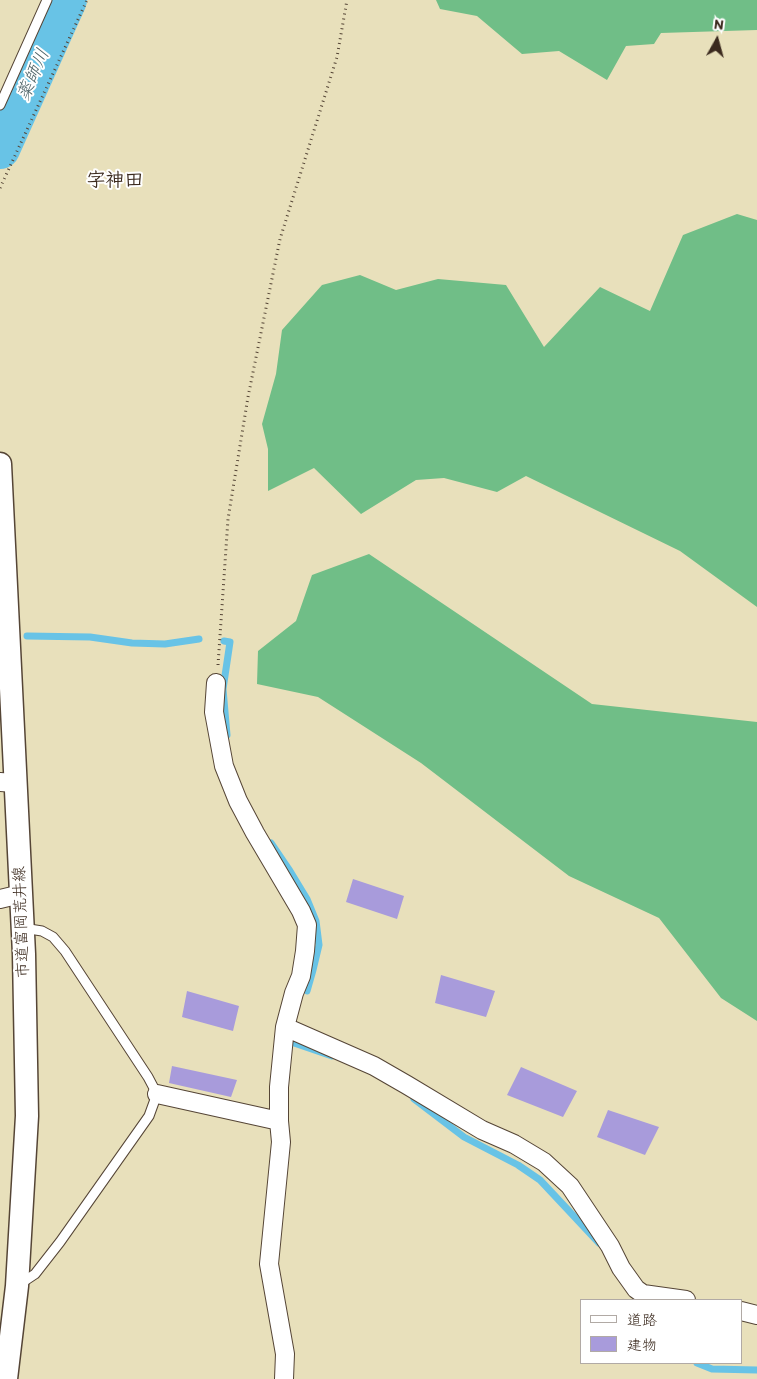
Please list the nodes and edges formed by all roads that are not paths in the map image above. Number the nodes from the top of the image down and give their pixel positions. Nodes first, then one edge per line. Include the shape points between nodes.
1 (47, 0) edge
2 (0, 105) edge
3 (0, 464) edge
4 (216, 683) road end
5 (8, 782) edge
6 (11, 896) edge
7 (22, 928) junction
8 (285, 1027) junction
9 (157, 1094) junction
10 (279, 1121) junction
11 (17, 1286) junction
12 (679, 1299) edge
13 (742, 1312) edge
14 (757, 1315) edge
15 (6, 1379) edge
16 (284, 1379) edge

1 - 2 lane
3 - 5 street, 市道富岡荒井線
4 - 8 street via 214,712 224,766 238,801 307,925 301,976
5 - 6 street, 市道富岡荒井線
6 - 7 street, 市道富岡荒井線
7 - 9 lane via 42,931 53,937 65,951
7 - 11 street, 市道富岡荒井線 via 27,1116
8 - 10 street
8 - 12 street via 374,1066 482,1130 544,1162 570,1186 636,1289 643,1294
9 - 10 street
9 - 11 lane via 149,1116 60,1242 35,1274
10 - 16 street via 269,1264 284,1354
11 - 15 street, 市道富岡荒井線
13 - 14 street

